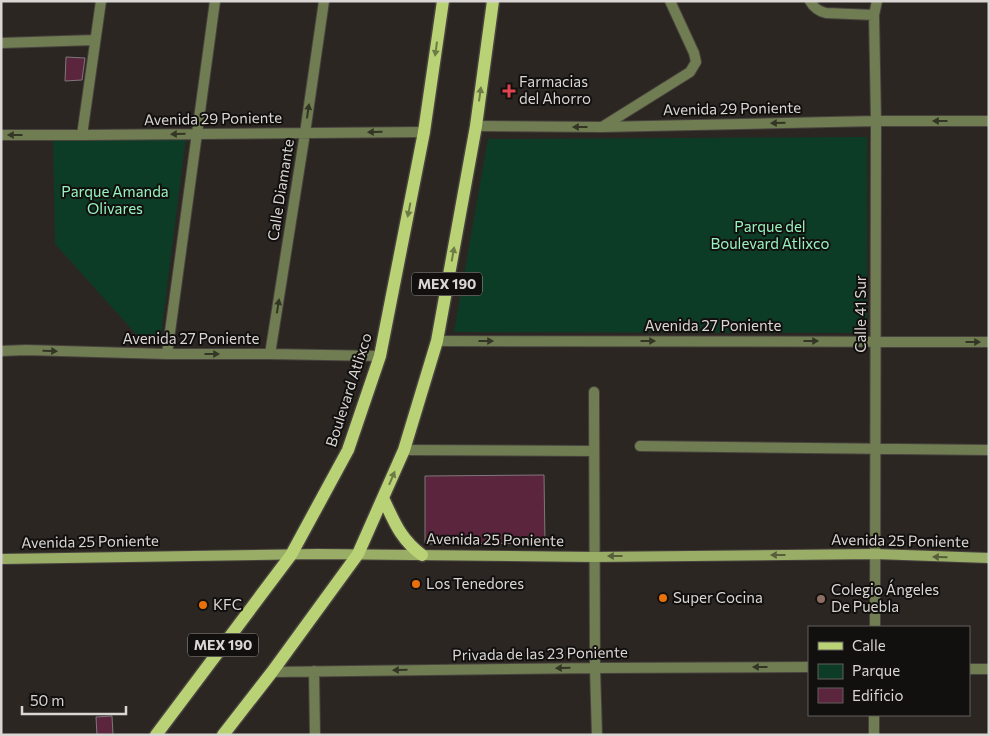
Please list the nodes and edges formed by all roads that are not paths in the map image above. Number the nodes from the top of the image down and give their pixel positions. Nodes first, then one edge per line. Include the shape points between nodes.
1 (101, 1) edge
2 (215, 1) edge
3 (324, 1) edge
4 (443, 1) edge
5 (493, 1) edge
6 (670, 1) edge
7 (810, 1) edge
8 (877, 1) edge
9 (874, 15) junction
10 (95, 40) junction
11 (1, 43) edge
12 (876, 121) junction
13 (989, 121) edge
14 (476, 126) junction
15 (602, 126) junction
16 (424, 132) junction
17 (305, 133) junction
18 (197, 134) junction
19 (1, 135) edge
20 (82, 136) junction
21 (437, 340) junction
22 (875, 341) junction
23 (989, 342) edge
24 (1, 351) edge
25 (167, 354) junction
26 (270, 354) junction
27 (380, 356) junction
28 (594, 392) dead end
29 (640, 446) dead end
30 (404, 450) junction
31 (875, 450) junction
32 (989, 450) edge
33 (594, 451) junction
34 (383, 498) junction
35 (358, 554) junction
36 (875, 554) junction
37 (291, 555) junction
38 (422, 555) junction
39 (594, 556) junction
40 (989, 558) edge
41 (1, 559) edge
42 (875, 626) edge
43 (808, 667) edge
44 (595, 668) junction
45 (970, 669) edge
46 (989, 669) edge
47 (314, 671) junction
48 (272, 672) junction
49 (874, 716) edge
50 (156, 735) edge
51 (223, 735) edge
52 (315, 735) edge
53 (597, 735) edge
54 (874, 735) edge

1 - 10 street
2 - 18 street
17 -> 3 street, Calle Diamante
4 -> 16 main road, Boulevard Atlixco / MEX 190
14 -> 5 main road, MEX 190
6 - 15 street via 696,62 690,72
7 - 9 street via 820,12
8 - 9 street, Calle 41 Sur
9 - 12 street, Calle 41 Sur
10 - 11 street
10 - 20 street
13 -> 12 street, Avenida 29 Poniente
12 -> 15 street, Avenida 29 Poniente
12 - 22 street, Calle 41 Sur
15 -> 14 street, Avenida 29 Poniente
21 -> 14 main road, MEX 190
16 -> 17 street, Avenida 29 Poniente
16 -> 27 main road, Boulevard Atlixco / MEX 190
17 - 18 street, Avenida 29 Poniente
26 -> 17 street, Calle Diamante
18 -> 20 street, Avenida 29 Poniente
18 - 25 street
20 -> 19 street, Avenida 29 Poniente
21 -> 22 street, Avenida 27 Poniente
21 - 30 main road, MEX 190
22 -> 23 street, Avenida 27 Poniente
22 - 31 street, Calle 41 Sur
24 -> 25 street, Avenida 27 Poniente
25 -> 26 street, Avenida 27 Poniente
26 - 27 street, Avenida 27 Poniente
27 - 37 main road, Boulevard Atlixco / MEX 190 via 348,450
28 - 33 street
29 - 31 street
30 - 33 street
34 -> 30 main road, MEX 190
31 - 32 street
31 - 36 street, Calle 41 Sur
33 - 39 street
34 - 35 main road, MEX 190
34 - 38 main road via 397,528
35 - 37 main road, Avenida 25 Poniente
35 - 38 main road, Avenida 25 Poniente
35 - 48 main road, MEX 190
36 -> 39 main road, Avenida 25 Poniente
40 -> 36 main road, Avenida 25 Poniente
36 - 42 street, Calle 41 Sur
37 - 41 main road, Avenida 25 Poniente
37 - 50 main road, Boulevard Atlixco / MEX 190
38 - 39 main road, Avenida 25 Poniente
39 - 44 street
43 -> 44 street, Privada de las 23 Poniente
44 -> 47 street, Privada de las 23 Poniente
44 - 53 street
45 - 46 street
47 - 48 street, Privada de las 23 Poniente
47 - 52 street
48 - 51 main road, MEX 190
49 - 54 street

